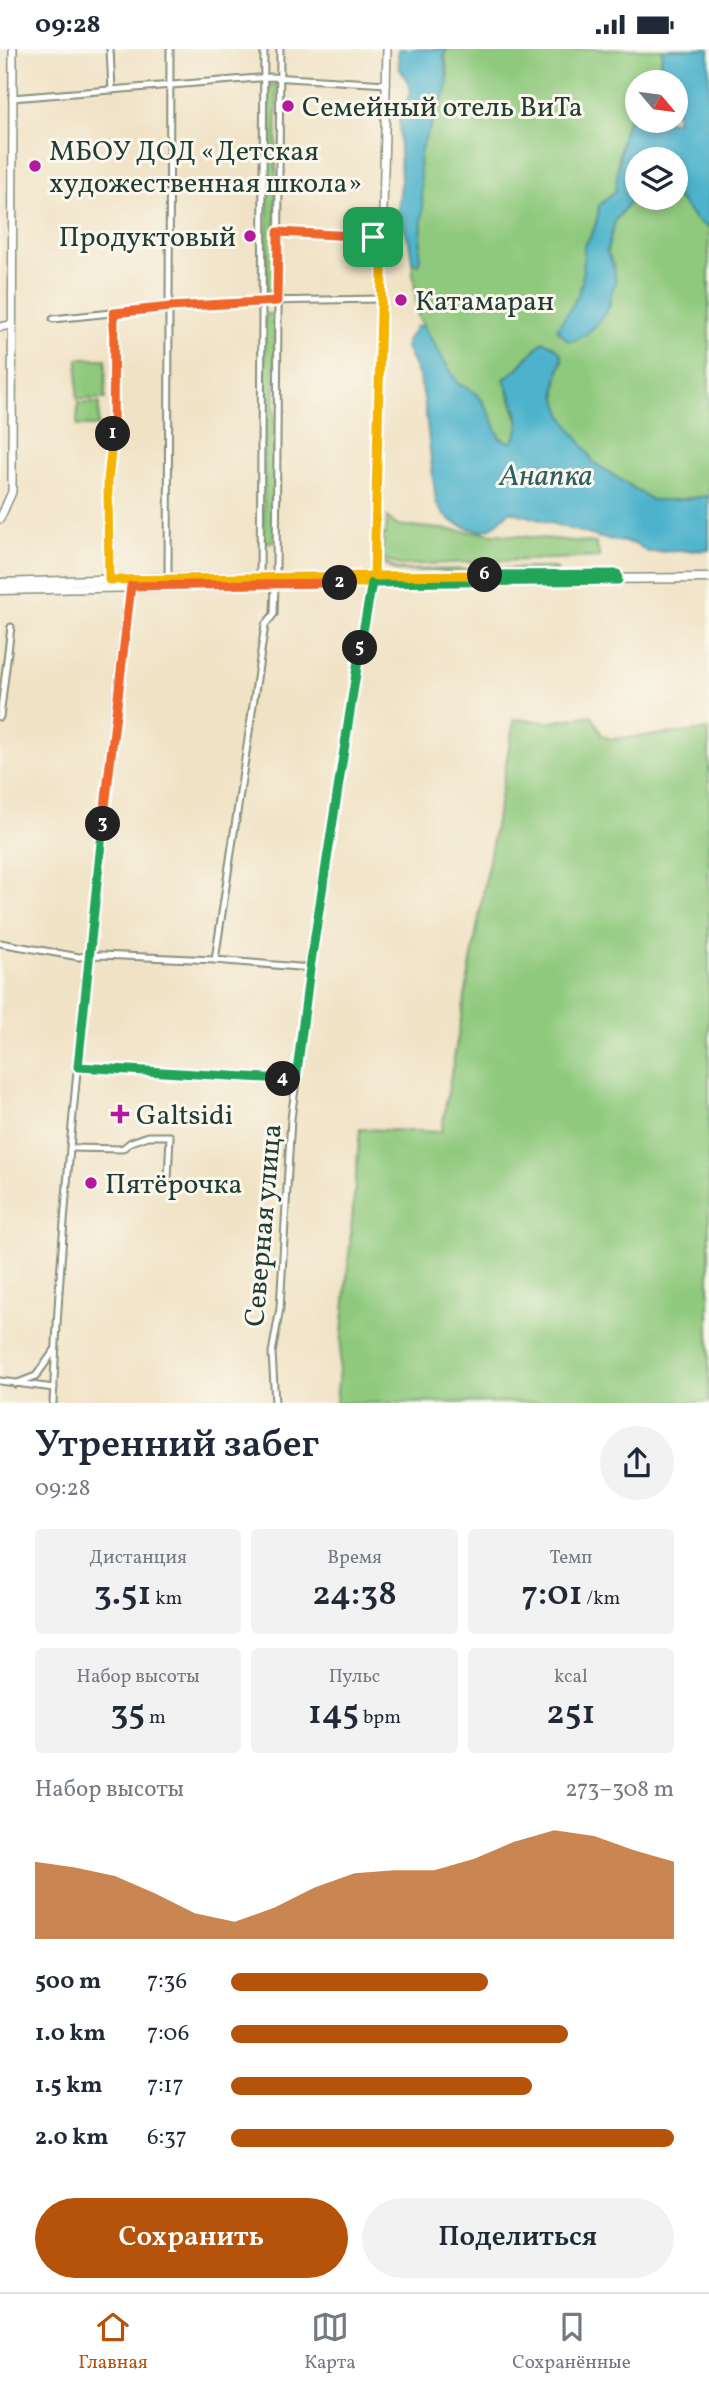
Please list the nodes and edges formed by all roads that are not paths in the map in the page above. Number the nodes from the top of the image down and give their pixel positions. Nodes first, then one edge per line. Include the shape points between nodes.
1 (12, 49) edge
2 (110, 49) edge
3 (170, 49) edge
4 (264, 49) edge
5 (280, 49) edge
6 (387, 49) edge
7 (264, 77) junction
8 (280, 78) junction
9 (387, 84) junction
10 (170, 85) junction
11 (112, 90) junction
12 (12, 97) junction
13 (3, 98) dead end
14 (278, 232) junction
15 (383, 237) junction
16 (382, 299) junction
17 (263, 301) junction
18 (277, 301) junction
19 (170, 307) junction
20 (114, 313) junction
21 (53, 319) dead end
22 (10, 325) junction
23 (0, 327) edge
24 (0, 519) edge
25 (709, 573) edge
26 (644, 576) junction
27 (260, 577) junction
28 (709, 578) edge
29 (169, 579) junction
30 (373, 579) junction
31 (109, 580) junction
32 (276, 580) junction
33 (0, 583) edge
34 (131, 586) junction
35 (0, 590) edge
36 (11, 627) dead end
37 (1, 696) edge
38 (0, 717) edge
39 (0, 943) edge
40 (88, 956) junction
41 (215, 960) junction
42 (310, 968) junction
43 (78, 1067) junction
44 (296, 1080) junction
45 (70, 1148) junction
46 (168, 1180) dead end
47 (55, 1349) junction
48 (41, 1371) junction
49 (54, 1376) junction
50 (0, 1381) edge
51 (15, 1384) junction
52 (54, 1388) junction
53 (53, 1403) edge
54 (275, 1403) edge

1 - 12 street
2 - 11 street
3 - 10 street
4 - 7 street
5 - 8 street
6 - 9 street, Северная улица
7 - 8 street
7 - 10 street
7 - 17 street
8 - 9 street
8 - 14 street
9 - 15 street, Северная улица
10 - 11 street
10 - 19 street
11 - 12 street
12 - 13 street
12 - 22 street
14 - 15 street
14 - 18 street
15 - 16 street, Северная улица
16 - 18 street
16 - 30 street, Северная улица
17 - 18 street
17 - 19 street
17 - 27 street
18 - 32 street
19 - 20 street
19 - 29 street
20 - 21 street
20 - 31 street
22 - 23 street
22 - 24 street via 12,492
25 - 26 main road
26 - 28 main road
26 - 30 main road
27 - 29 main road
27 - 32 main road
29 - 31 main road
30 - 32 main road
30 - 42 street, Северная улица
31 - 33 main road
32 - 34 main road
32 - 41 street via 274,614 265,625
34 - 35 main road
34 - 40 street
36 - 37 street
37 - 38 street
39 - 40 street
40 - 41 street
40 - 43 street
41 - 42 street
42 - 44 street, Северная улица
43 - 44 street
43 - 45 street
44 - 54 street, Северная улица via 280,1308 272,1353
45 - 46 street via 122,1149 148,1136 170,1136
45 - 47 street
47 - 48 street
47 - 49 street
48 - 49 street
48 - 51 street
49 - 52 street
50 - 51 street
51 - 52 street
52 - 53 street

